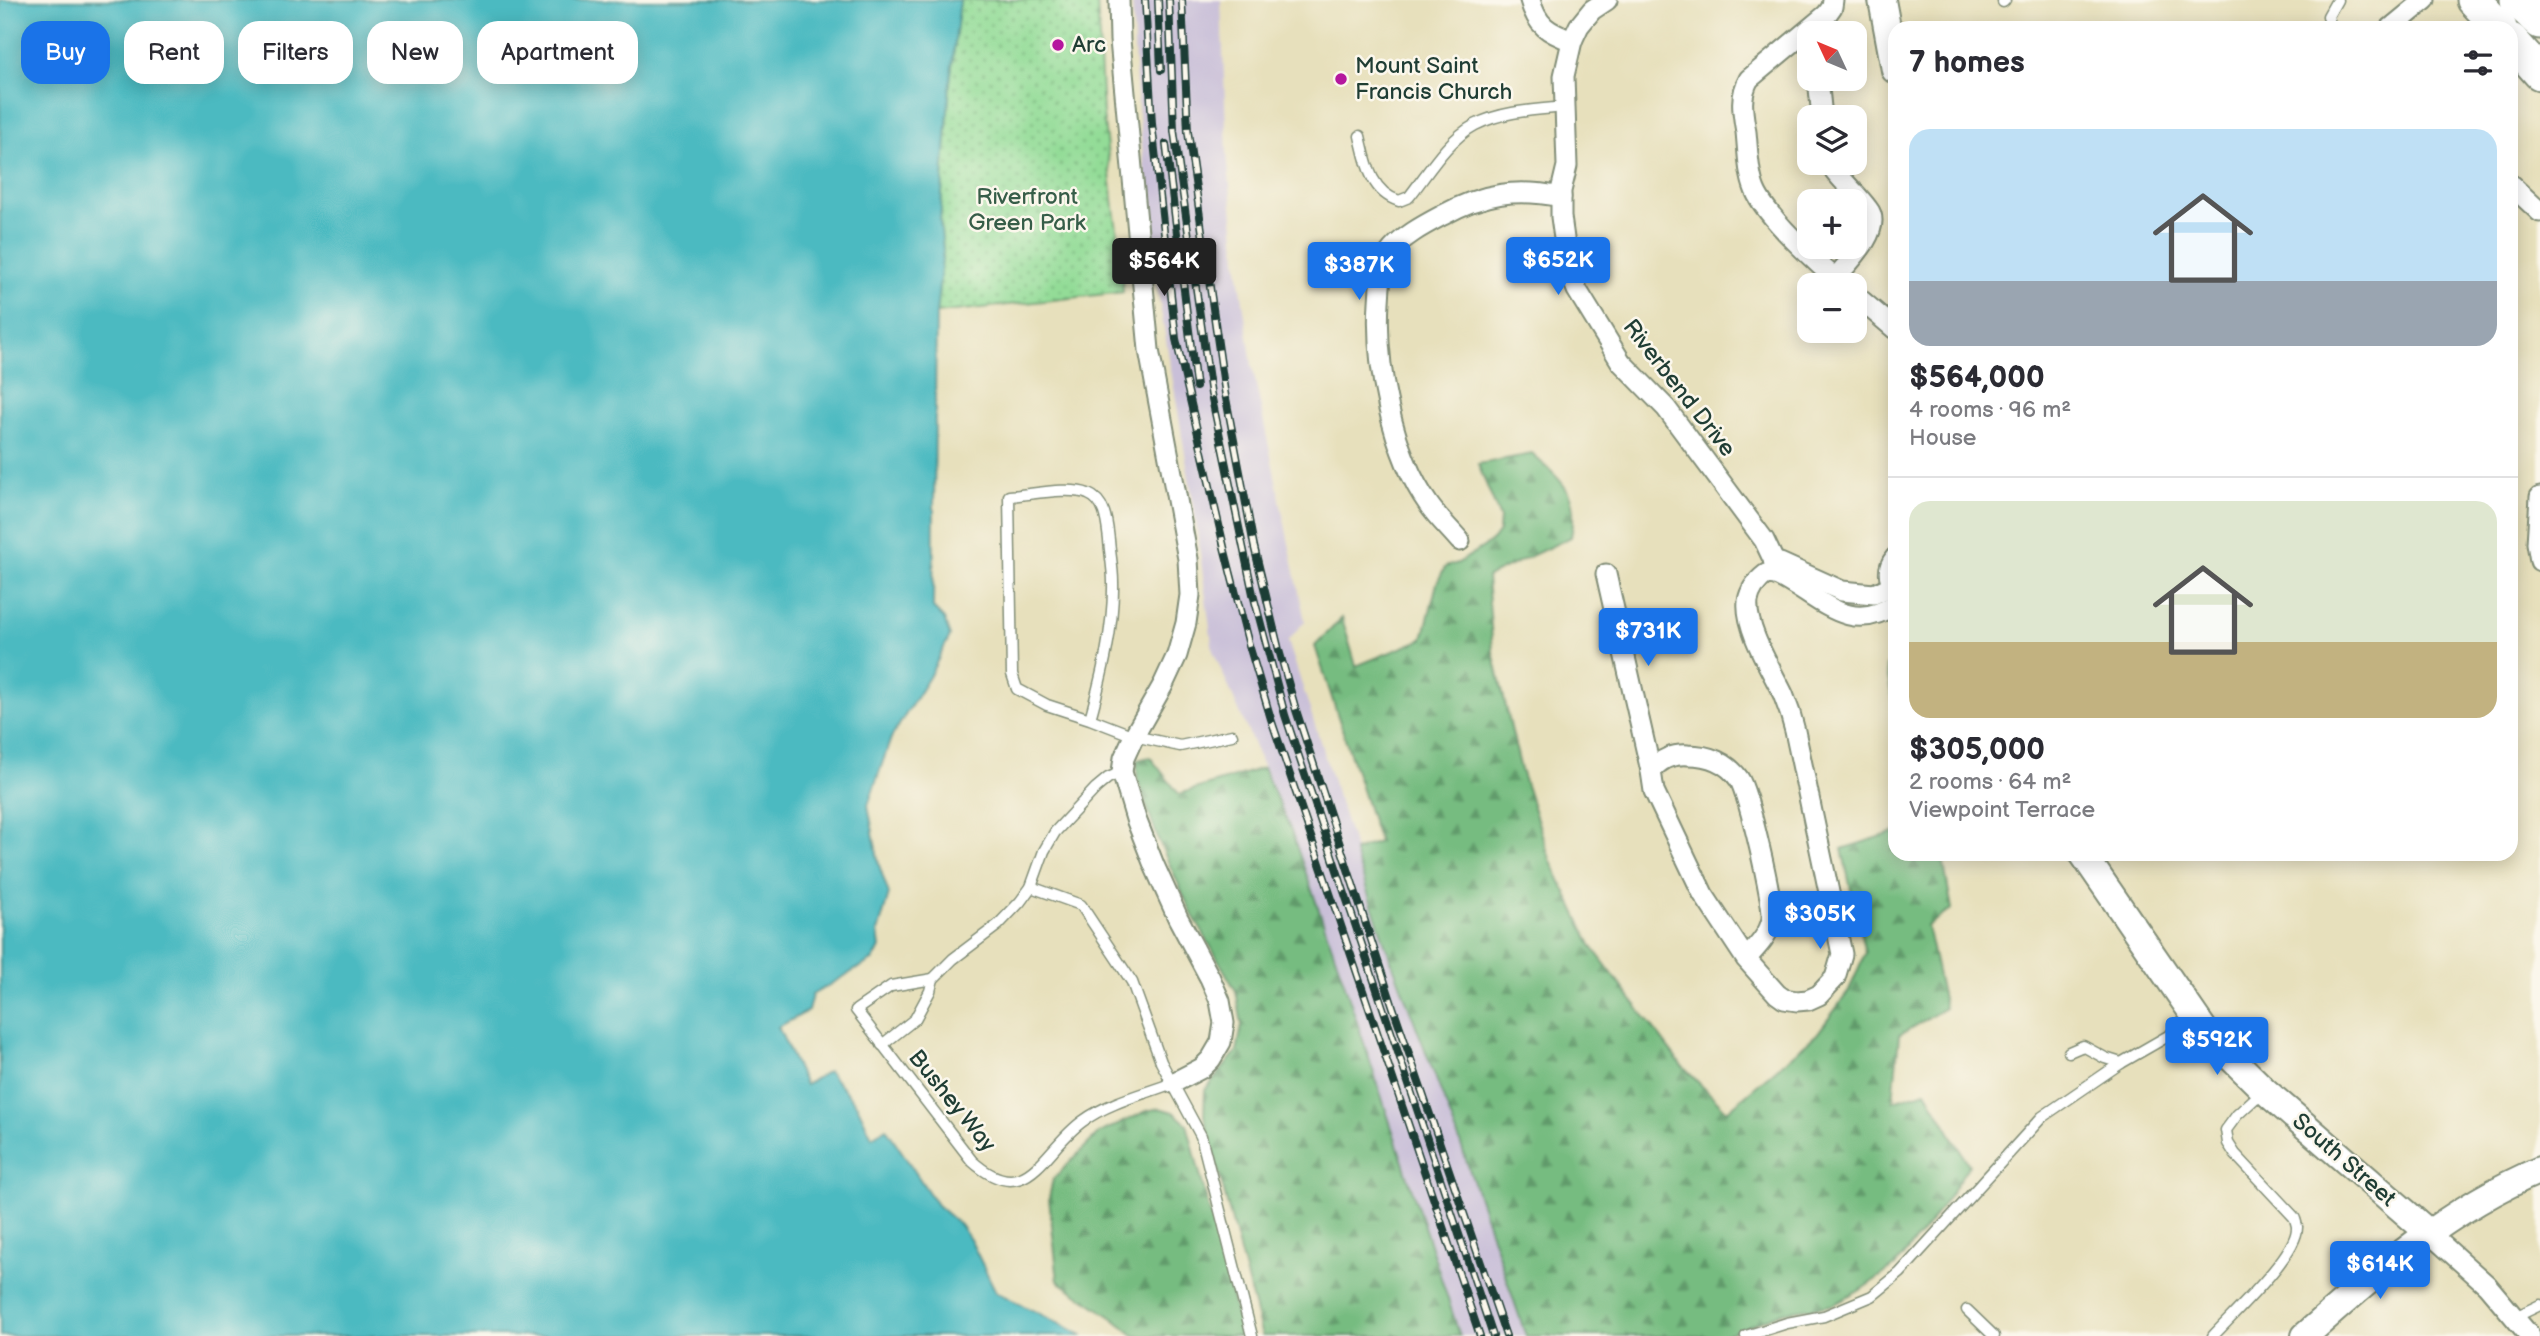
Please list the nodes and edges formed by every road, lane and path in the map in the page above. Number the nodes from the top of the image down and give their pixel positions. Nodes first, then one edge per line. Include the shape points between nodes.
1 (1119, 0) edge
2 (1530, 0) edge
3 (1607, 0) edge
4 (1833, 0) edge
5 (1882, 0) edge
6 (2337, 0) edge
7 (2474, 0) edge
8 (2423, 2) edge
9 (1821, 21) edge
10 (2329, 21) edge
11 (2400, 21) edge
12 (2494, 21) edge
13 (1888, 33) edge
14 (1572, 41) junction
15 (1797, 46) edge
16 (2518, 48) edge
17 (2540, 73) edge
18 (1565, 107) junction
19 (1360, 136) dead end
20 (1837, 175) edge
21 (2518, 192) edge
22 (1561, 197) junction
23 (2540, 212) edge
24 (1830, 273) edge
25 (1845, 273) edge
26 (1867, 305) edge
27 (1888, 322) edge
28 (2540, 497) edge
29 (1460, 541) dead end
30 (2540, 561) edge
31 (1774, 567) junction
32 (1606, 574) dead end
33 (1888, 593) edge
34 (1090, 719) junction
35 (1232, 735) dead end
36 (1133, 736) junction
37 (1651, 771) junction
38 (1122, 772) junction
39 (2088, 861) edge
40 (1031, 887) junction
41 (1746, 958) junction
42 (933, 979) junction
43 (2196, 1019) junction
44 (882, 1045) junction
45 (2069, 1052) dead end
46 (2121, 1063) junction
47 (1173, 1083) junction
48 (2264, 1090) junction
49 (2540, 1170) edge
50 (2428, 1232) junction
51 (2540, 1305) edge
52 (1967, 1310) dead end
53 (2515, 1317) junction
54 (1252, 1336) edge
55 (1746, 1336) edge
56 (1994, 1336) edge
57 (2213, 1336) edge
58 (2305, 1336) edge
59 (2530, 1336) edge

1 - 36 street via 1149,349 1188,559 1190,595 1177,655
2 - 14 street via 1548,32
3 - 14 street, Riverbend Drive via 1584,19
4 - 9 street
5 - 13 street
6 - 10 lane
7 - 12 highway
8 - 11 street
14 - 18 street, Riverbend Drive via 1564,76
15 - 24 street via 1754,75 1743,90 1751,176 1763,204
16 - 17 highway
18 - 19 lane via 1518,112 1475,125 1447,148 1409,197 1399,201 1375,183
18 - 22 street, Riverbend Drive via 1567,166
20 - 25 street via 1868,208 1872,219 1867,237
21 - 23 street
22 - 29 street via 1520,191 1484,197 1416,232 1385,261 1378,333 1388,407 1416,482
22 - 31 street, Riverbend Drive via 1568,267 1577,290 1622,362 1666,408 1764,540
26 - 27 street
28 - 30 street
31 - 33 street via 1842,592
31 - 41 street via 1754,585 1749,616 1795,731 1842,954 1829,987 1797,1001 1777,994
32 - 37 street
34 - 34 lane via 1112,611 1114,581 1105,514 1090,494 1077,491 1009,496 1014,682 1017,689 1047,705
34 - 36 lane
35 - 36 lane via 1180,746
36 - 38 street
37 - 41 street via 1654,791 1703,894
37 - 41 street via 1673,756 1691,755 1714,758 1740,779 1772,912 1767,934
38 - 40 lane, Bushey Way via 1102,783 1055,832
38 - 47 street via 1154,865 1224,1012 1221,1042 1211,1059
39 - 43 street, South Street
40 - 42 lane, Bushey Way via 998,925
40 - 47 lane via 1081,905 1132,982
42 - 44 lane, Bushey Way via 915,1019
42 - 44 lane, Bushey Way via 891,986 856,1010
43 - 46 lane
43 - 48 street, South Street
44 - 47 lane, Bushey Way via 972,1161 995,1177 1011,1181 1027,1177 1094,1114
45 - 46 lane via 2083,1046
46 - 55 lane via 2042,1117 1899,1273 1872,1296 1824,1316
47 - 54 lane via 1201,1136
48 - 50 street, South Street
48 - 57 lane via 2226,1130 2228,1143 2294,1217 2295,1237 2277,1267
49 - 50 street via 2467,1206
50 - 53 street
50 - 58 street
51 - 53 lane
52 - 56 lane
53 - 59 street

